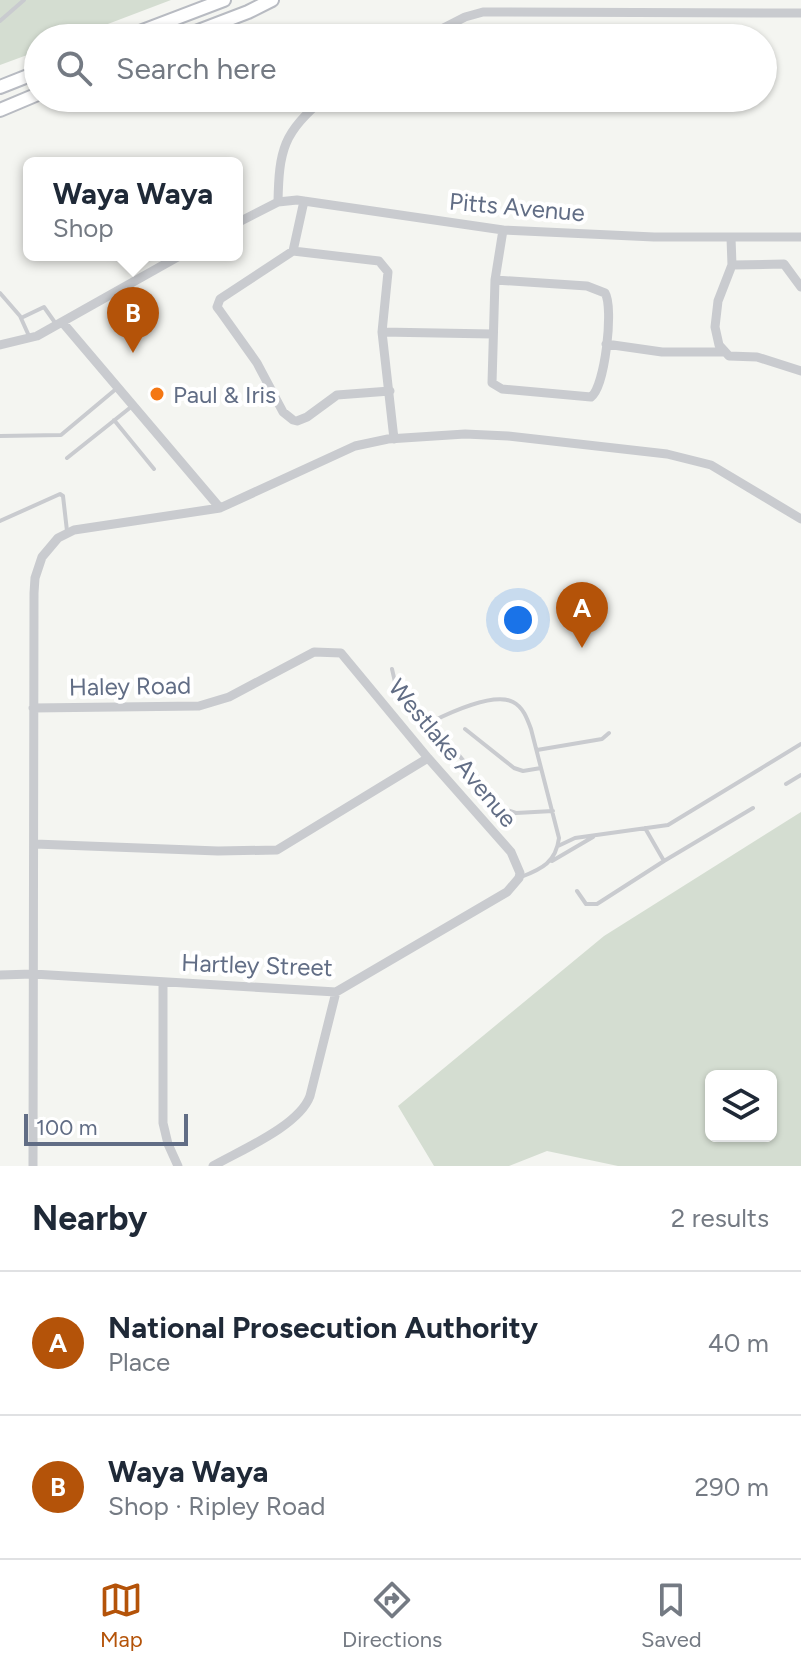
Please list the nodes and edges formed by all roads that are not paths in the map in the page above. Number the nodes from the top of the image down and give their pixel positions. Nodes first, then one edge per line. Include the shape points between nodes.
1 (24, 0) edge
2 (224, 0) edge
3 (272, 0) edge
4 (801, 13) edge
5 (0, 21) edge
6 (161, 24) edge
7 (217, 24) edge
8 (451, 24) edge
9 (24, 78) edge
10 (0, 87) edge
11 (24, 100) edge
12 (0, 110) edge
13 (309, 112) edge
14 (304, 201) junction
15 (278, 202) junction
16 (243, 220) edge
17 (503, 230) junction
18 (801, 237) edge
19 (731, 238) junction
20 (293, 251) junction
21 (170, 261) edge
22 (732, 265) junction
23 (495, 280) junction
24 (801, 287) edge
25 (1, 296) edge
26 (21, 318) junction
27 (60, 324) junction
28 (382, 332) junction
29 (492, 334) junction
30 (30, 339) junction
31 (606, 344) junction
32 (0, 345) edge
33 (724, 352) junction
34 (801, 371) edge
35 (118, 388) junction
36 (390, 391) junction
37 (133, 405) junction
38 (114, 420) junction
39 (0, 436) edge
40 (394, 439) junction
41 (67, 458) dead end
42 (154, 469) dead end
43 (220, 508) junction
44 (801, 519) edge
45 (0, 521) edge
46 (67, 533) junction
47 (352, 666) joint
48 (392, 669) dead end
49 (33, 708) junction
50 (431, 722) junction
51 (465, 729) dead end
52 (609, 733) dead end
53 (801, 744) edge
54 (537, 750) junction
55 (428, 758) junction
56 (541, 768) junction
57 (801, 775) edge
58 (786, 784) dead end
59 (753, 808) dead end
60 (553, 811) junction
61 (645, 828) junction
62 (595, 836) junction
63 (35, 844) junction
64 (558, 846) junction
65 (664, 861) junction
66 (550, 862) junction
67 (519, 873) junction
68 (577, 891) dead end
69 (33, 974) junction
70 (0, 975) edge
71 (163, 982) junction
72 (336, 992) junction
73 (33, 1166) edge
74 (178, 1166) edge
75 (213, 1166) edge

1 - 5 lane
2 - 6 main road
3 - 7 main road
4 - 8 street via 483,12
9 - 10 main road
11 - 12 main road
13 - 15 street via 285,143
14 - 15 street, Pitts Avenue
14 - 17 street, Pitts Avenue
14 - 20 street
15 - 16 street, Pitts Avenue
17 - 19 street, Pitts Avenue
17 - 23 street
18 - 19 street, Pitts Avenue
19 - 22 street
20 - 28 street via 385,265
20 - 36 street via 220,299 217,307 257,363 283,412 297,421 337,395
21 - 27 street
22 - 24 street via 784,264
22 - 33 street via 715,327
23 - 29 street
23 - 31 street via 600,289 609,302
25 - 26 lane
26 - 27 lane via 44,307
26 - 30 lane
27 - 30 street
27 - 35 street
28 - 29 street
28 - 36 street
29 - 31 street via 494,386 591,397 600,385
30 - 32 street
31 - 33 street via 662,352
33 - 34 street
35 - 37 street
35 - 39 lane via 61,435
36 - 40 street
37 - 38 lane
37 - 43 street
38 - 41 lane
38 - 42 lane
40 - 43 street via 355,446
40 - 44 street via 508,436 677,456 711,465
43 - 46 street
45 - 46 lane via 60,494
46 - 49 street via 42,557 35,578
47 - 49 street, Haley Road via 341,653 314,652 229,697 199,706
47 - 55 street, Westlake Avenue
48 - 50 lane via 395,682
49 - 63 street
50 - 54 lane via 470,705 507,700 527,718
50 - 60 lane via 504,809
51 - 56 lane via 514,768
52 - 54 lane via 602,739
53 - 61 lane via 668,825
54 - 56 lane
55 - 63 street via 277,850
55 - 67 street, Westlake Avenue via 511,852
56 - 60 lane
57 - 58 lane
59 - 65 lane
60 - 64 lane
61 - 62 lane
61 - 65 lane
62 - 64 lane
62 - 66 lane
63 - 69 street
64 - 66 lane
65 - 68 lane via 597,904 586,904
66 - 67 lane via 540,870
67 - 72 street, Hartley Street via 500,896
69 - 70 street, Hartley Street
69 - 71 street, Hartley Street
69 - 73 street
71 - 72 street, Hartley Street
71 - 74 street via 163,1123
72 - 75 street via 305,1108

